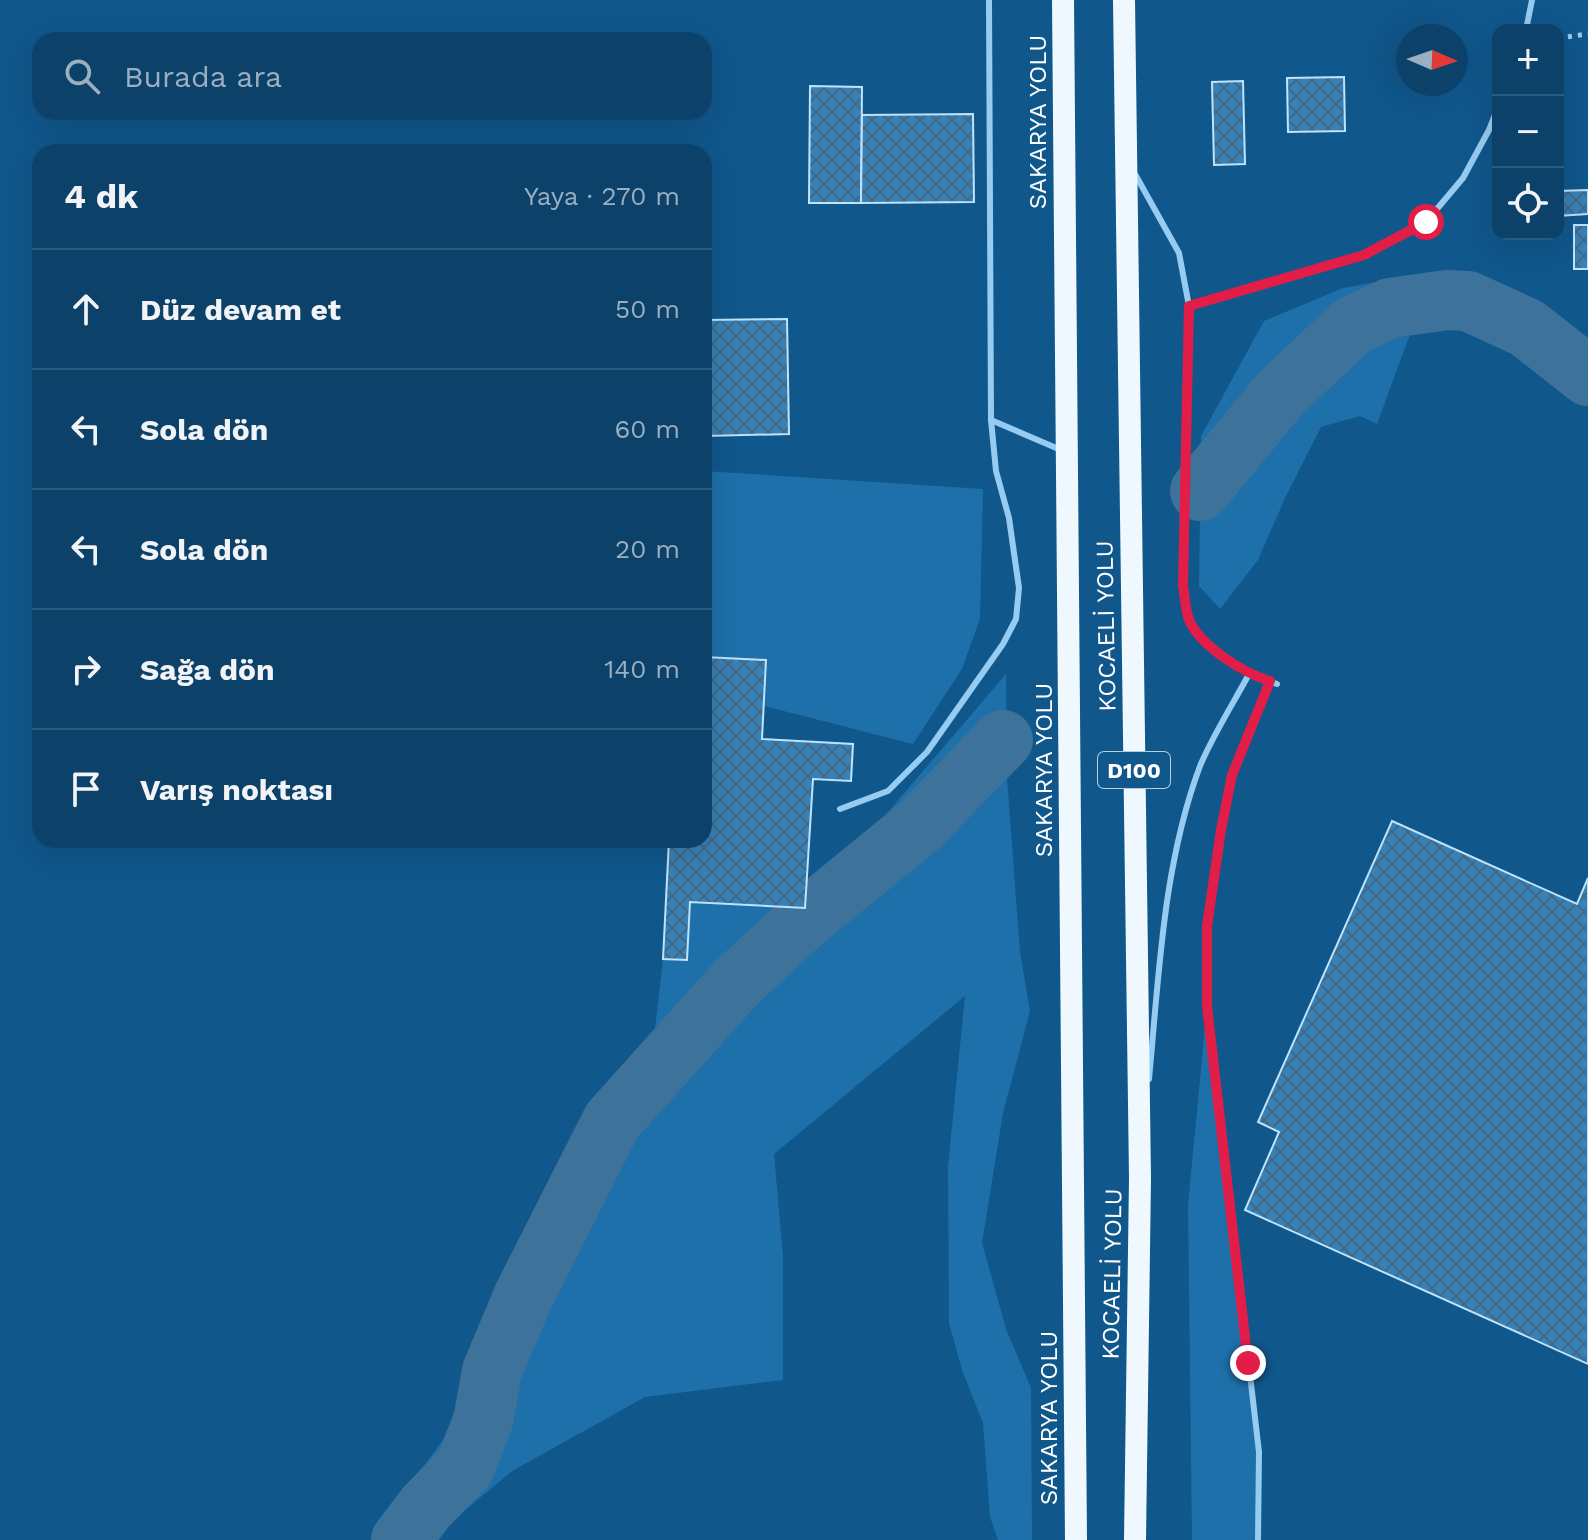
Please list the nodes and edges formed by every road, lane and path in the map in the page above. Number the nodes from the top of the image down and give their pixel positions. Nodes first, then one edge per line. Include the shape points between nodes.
1 (989, 0) edge
2 (1063, 0) edge
3 (1124, 0) edge
4 (1532, 0) edge
5 (1527, 24) edge
6 (1588, 34) edge
7 (1564, 37) edge
8 (1492, 122) edge
9 (1126, 157) junction
10 (1189, 306) junction
11 (991, 420) junction
12 (1067, 452) junction
13 (1249, 674) junction
14 (840, 809) dead end
15 (1149, 1084) dead end
16 (1147, 1099) dead end
17 (1140, 1178) junction
18 (1076, 1540) edge
19 (1135, 1540) edge
20 (1258, 1540) edge

1 - 11 lane
2 - 12 highway, SAKARYA YOLU / D100
3 - 9 highway, KOCAELİ YOLU / D100
4 - 5 lane
6 - 7 path
8 - 10 lane via 1463,178 1426,222 1364,255
9 - 10 lane via 1179,253
9 - 17 highway, KOCAELİ YOLU / D100
10 - 13 lane via 1183,585 1190,622 1211,646
11 - 12 lane
11 - 14 lane via 1019,588 1016,619 927,752 888,791
12 - 18 highway, SAKARYA YOLU / D100
13 - 15 lane via 1201,765 1182,825 1164,926
13 - 20 lane via 1273,683 1232,775 1207,926 1207,1006 1259,1452
16 - 17 lane
17 - 19 highway, KOCAELİ YOLU / D100

